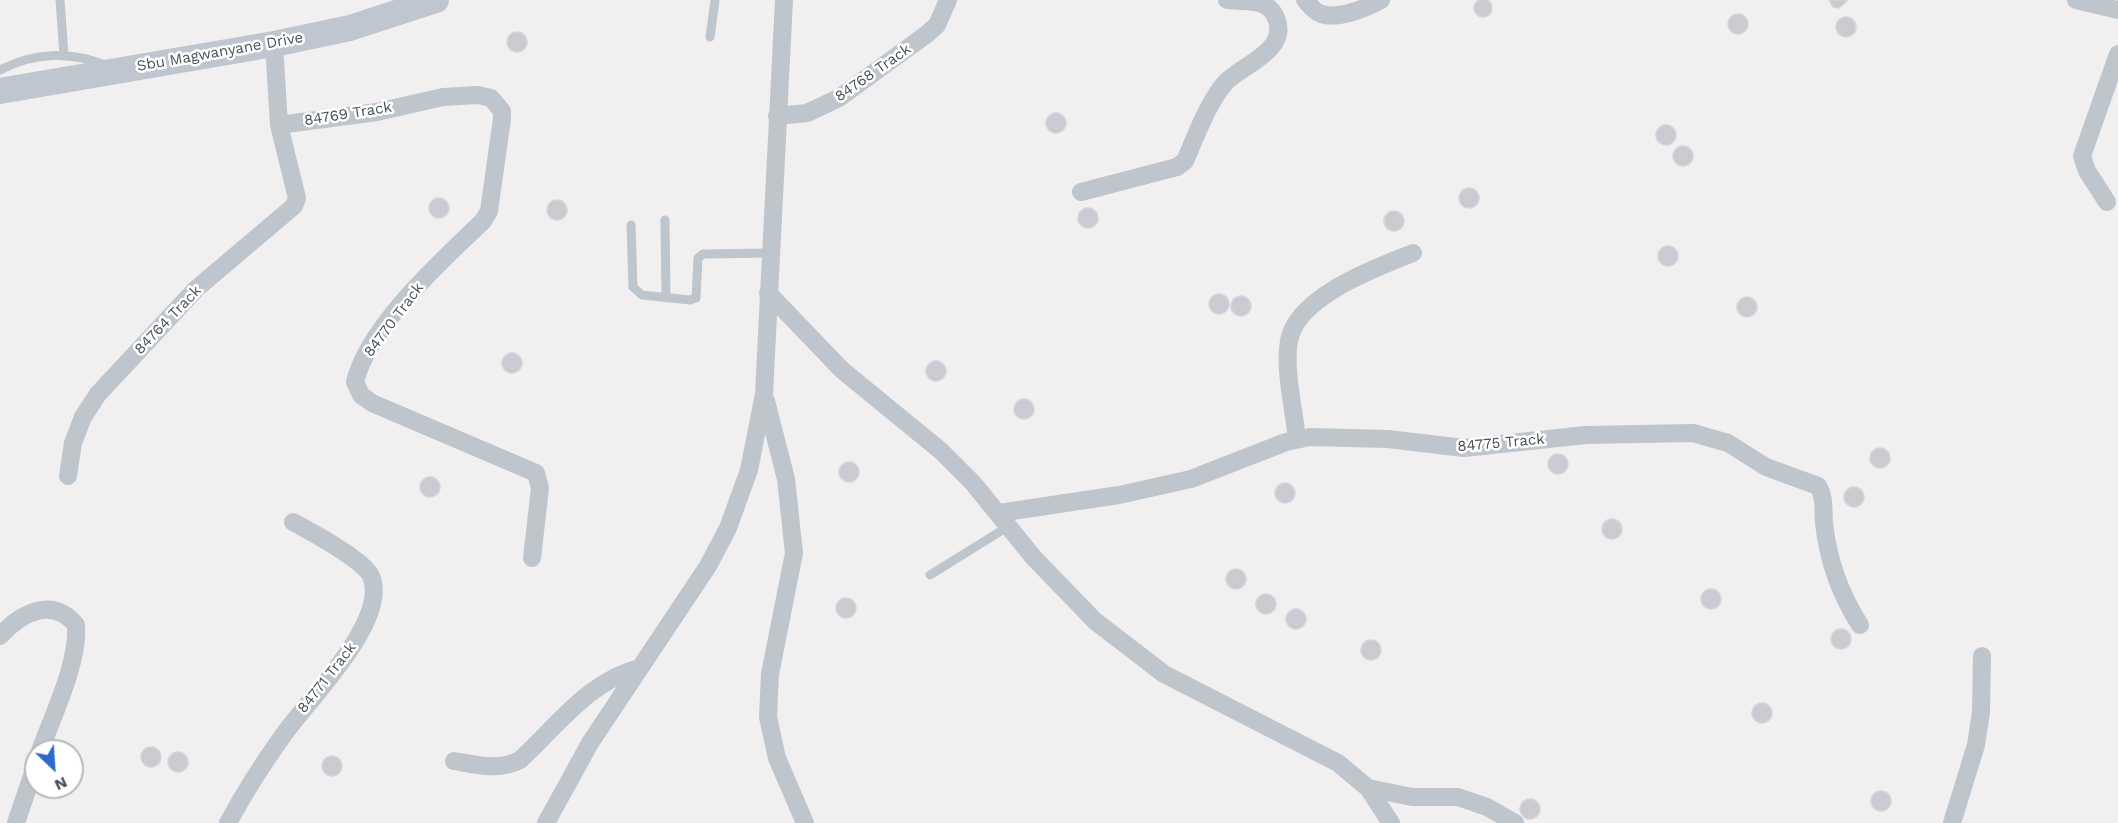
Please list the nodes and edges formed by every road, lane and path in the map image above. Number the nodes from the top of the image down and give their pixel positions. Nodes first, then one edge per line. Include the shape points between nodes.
1 (60, 0) edge
2 (436, 0) edge
3 (715, 0) edge
4 (784, 0) edge
5 (948, 0) edge
6 (1305, 0) edge
7 (1380, 0) edge
8 (2076, 0) edge
9 (1235, 1) edge
10 (2118, 10) edge
11 (710, 37) dead end
12 (274, 44) junction
13 (2118, 54) edge
14 (64, 55) junction
15 (0, 70) edge
16 (116, 70) junction
17 (0, 91) edge
18 (495, 100) joint
19 (777, 116) junction
20 (279, 124) junction
21 (1081, 192) dead end
22 (2107, 202) dead end
23 (666, 220) dead end
24 (631, 225) dead end
25 (770, 253) junction
26 (1413, 253) dead end
27 (768, 293) junction
28 (666, 297) junction
29 (764, 394) junction
30 (1297, 439) junction
31 (68, 476) dead end
32 (1004, 519) junction
33 (293, 522) dead end
34 (532, 558) dead end
35 (930, 575) dead end
36 (1860, 625) dead end
37 (0, 636) edge
38 (1982, 656) dead end
39 (640, 668) junction
40 (44, 739) edge
41 (454, 761) dead end
42 (1368, 789) junction
43 (24, 799) edge
44 (16, 823) edge
45 (228, 823) edge
46 (546, 823) edge
47 (804, 823) edge
48 (1391, 823) edge
49 (1515, 823) edge
50 (1952, 823) edge

1 - 14 lane
2 - 12 main road, Sbu Magwanyane Drive via 350,28
3 - 11 lane
4 - 19 street
5 - 19 street, 84768 Track via 937,25 927,34 839,98 807,113
6 - 7 street via 1319,14 1327,15 1342,14
8 - 10 street
9 - 21 street via 1268,7 1278,21 1278,32 1268,50 1220,89 1185,161 1177,167
12 - 16 main road, Sbu Magwanyane Drive
12 - 20 street
13 - 22 street via 2082,156
14 - 15 lane via 41,57
14 - 16 lane via 86,57
16 - 17 main road, Sbu Magwanyane Drive
18 - 20 street, 84769 Track via 461,95 377,112
18 - 34 street, 84770 Track via 502,119 489,211 399,308 372,345 355,382 372,404 536,473 540,488
19 - 25 street
20 - 31 street, 84764 Track via 297,198 288,212 196,289 98,394 73,443
23 - 28 lane
24 - 28 lane via 633,287 642,296
25 - 27 street
25 - 28 lane via 703,254 698,258 696,298
26 - 30 street via 1351,280 1297,319 1289,342
27 - 29 street
27 - 32 street via 842,370 941,451
29 - 39 street via 749,470 728,528 684,604
29 - 47 street via 786,479 794,553 770,674 768,717 781,769
30 - 32 street, 84775 Track via 1191,479
30 - 36 street, 84775 Track via 1388,439 1464,448 1630,433 1693,433 1711,437 1766,467 1818,486 1840,591
32 - 35 lane
32 - 42 street via 1063,590 1123,645 1164,674 1338,763
33 - 45 street, 84771 Track via 368,570 374,586 372,600 354,645 283,735
37 - 40 street via 18,619 48,608 60,610 76,625 72,658
38 - 50 street via 1976,745
39 - 41 street via 622,672 601,684 511,765 489,767
39 - 46 street via 590,743
42 - 48 street
42 - 49 street via 1471,800
43 - 44 street

